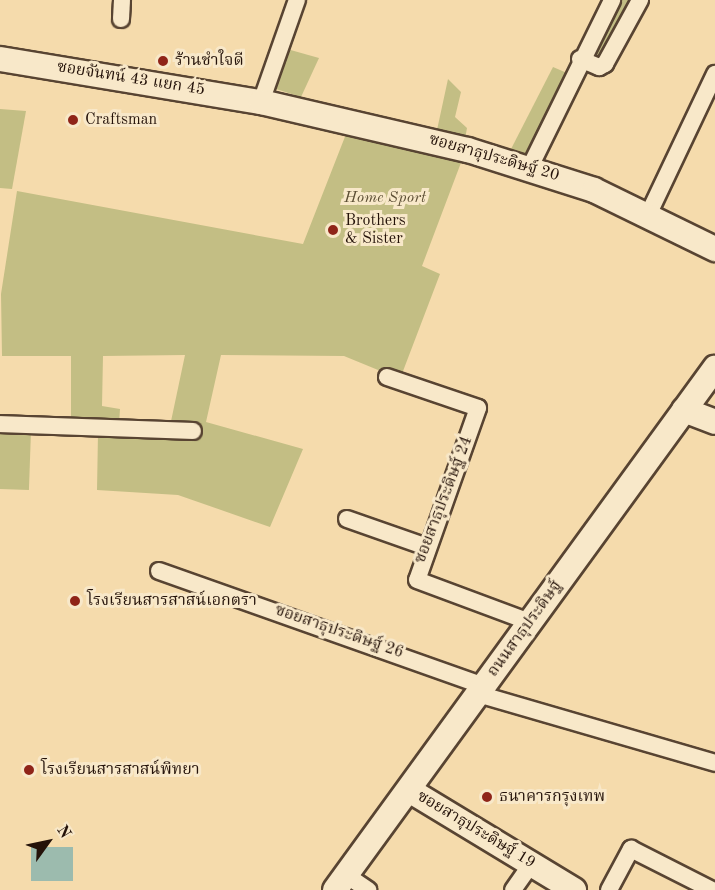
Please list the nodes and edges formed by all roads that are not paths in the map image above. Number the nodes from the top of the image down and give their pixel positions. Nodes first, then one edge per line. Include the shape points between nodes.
1 (122, 0) edge
2 (297, 0) edge
3 (612, 0) edge
4 (640, 0) edge
5 (121, 19) dead end
6 (0, 59) edge
7 (580, 59) junction
8 (715, 74) edge
9 (261, 102) junction
10 (530, 167) junction
11 (649, 213) junction
12 (715, 249) edge
13 (715, 368) edge
14 (387, 377) dead end
15 (684, 410) junction
16 (715, 422) edge
17 (0, 424) edge
18 (193, 430) dead end
19 (347, 519) dead end
20 (427, 547) junction
21 (159, 571) dead end
22 (530, 622) junction
23 (481, 690) junction
24 (715, 763) edge
25 (409, 790) junction
26 (531, 864) junction
27 (340, 882) edge
28 (368, 890) edge
29 (513, 890) edge
30 (574, 890) edge
31 (609, 890) edge
32 (712, 890) edge

1 - 5 street
2 - 9 street
3 - 7 street
4 - 7 street via 605,64 599,67
6 - 9 street, ซอยจันทน์ 43 แยก 45
7 - 10 street
8 - 11 street
9 - 10 street, ซอยสาธุประดิษฐ์ 20
10 - 11 street, ซอยสาธุประดิษฐ์ 20
11 - 12 street, ซอยสาธุประดิษฐ์ 20
13 - 15 street, ถนนสาธุประดิษฐ์
14 - 20 street, ซอยสาธุประดิษฐ์ 24 via 478,408
15 - 16 street
15 - 22 street, ถนนสาธุประดิษฐ์
17 - 18 street
19 - 20 street
20 - 22 street, ซอยสาธุประดิษฐ์ 24 via 417,580
21 - 23 street, ซอยสาธุประดิษฐ์ 26
22 - 23 street, ถนนสาธุประดิษฐ์
23 - 24 street, ซอยสาธุประดิษฐ์ 26
23 - 25 street, ถนนสาธุประดิษฐ์
25 - 26 street, ซอยสาธุประดิษฐ์ 19
25 - 27 street, ถนนสาธุประดิษฐ์
26 - 29 street
26 - 30 street, ซอยสาธุประดิษฐ์ 19
27 - 28 street
31 - 32 street via 631,849

